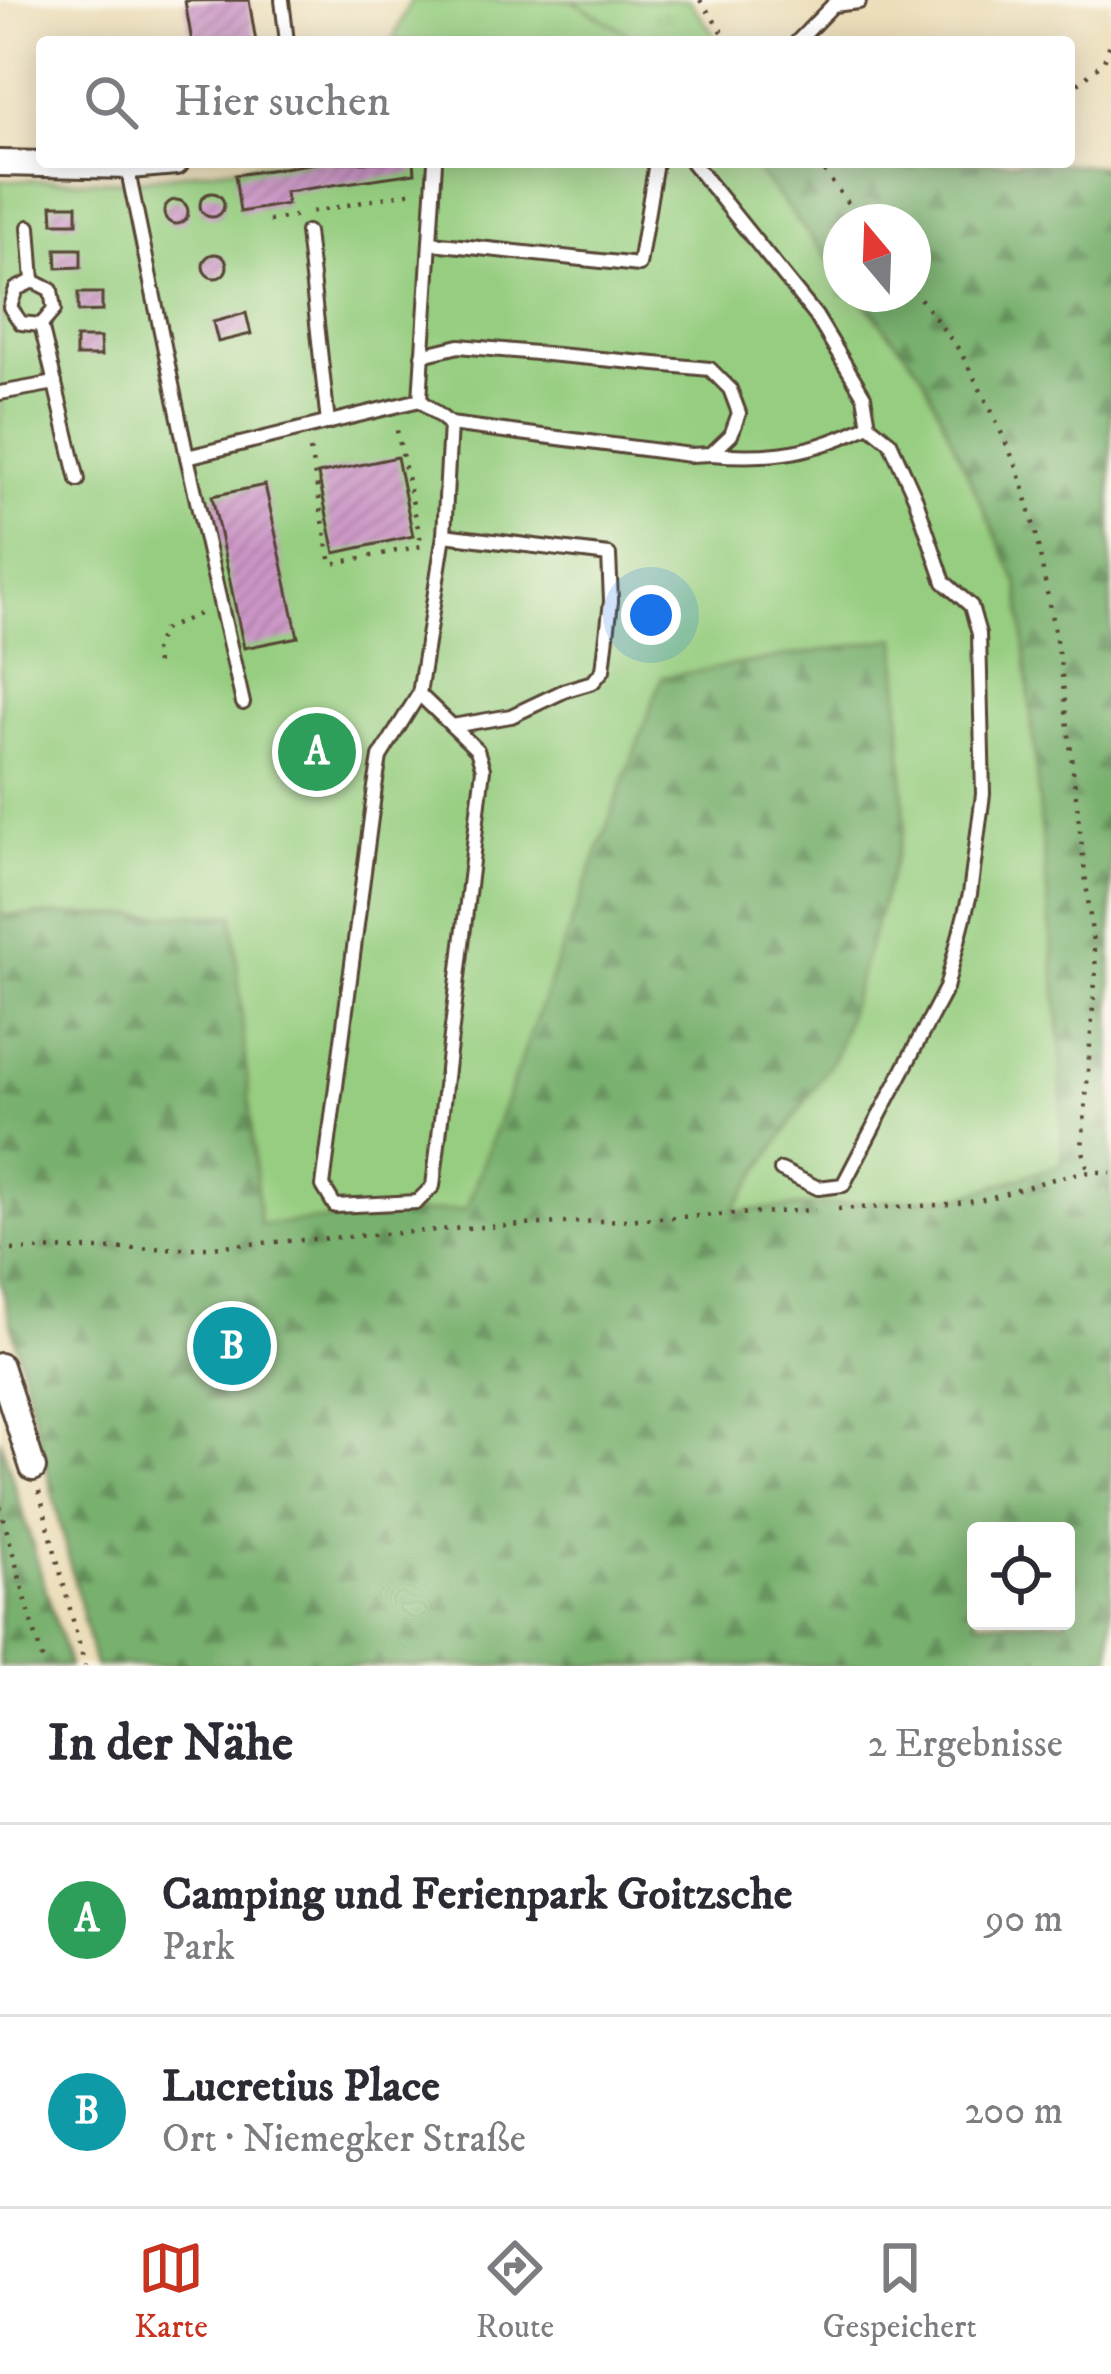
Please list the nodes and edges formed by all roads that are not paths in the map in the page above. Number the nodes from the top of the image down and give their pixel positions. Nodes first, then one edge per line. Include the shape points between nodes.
1 (281, 0) edge
2 (860, 2) edge
3 (286, 36) edge
4 (803, 36) edge
5 (0, 163) edge
6 (36, 164) edge
7 (130, 168) edge
8 (435, 168) edge
9 (655, 168) edge
10 (697, 168) edge
11 (29, 227) dead end
12 (308, 232) dead end
13 (432, 243) junction
14 (33, 281) junction
15 (40, 325) junction
16 (422, 355) junction
17 (55, 382) junction
18 (0, 393) edge
19 (420, 400) junction
20 (328, 423) junction
21 (450, 424) junction
22 (869, 425) junction
23 (711, 454) junction
24 (188, 457) junction
25 (78, 480) dead end
26 (443, 536) junction
27 (419, 694) junction
28 (243, 703) dead end
29 (452, 726) junction
30 (781, 1170) dead end
31 (0, 1366) edge
32 (34, 1468) road end

1 - 3 lane
2 - 4 lane via 833,5
5 - 6 street
7 - 24 lane
8 - 13 lane
9 - 13 lane via 639,265
10 - 22 lane via 816,316 864,396
11 - 14 lane
12 - 20 lane
13 - 16 lane
14 - 15 lane via 51,290 54,310
14 - 15 lane via 16,289 10,307 21,323
15 - 17 lane
16 - 19 lane
16 - 23 lane via 459,346 710,369 739,413
17 - 18 lane
17 - 25 lane
19 - 20 lane
19 - 21 lane
20 - 24 lane
21 - 23 lane
21 - 26 lane
22 - 23 lane via 766,458
22 - 30 lane via 890,442 944,582 971,606 979,634 982,794 970,895 946,988 843,1186 818,1188
24 - 28 lane
26 - 27 lane
26 - 29 lane via 609,555 603,670 593,682 511,716
27 - 29 lane
27 - 29 lane via 380,757 375,787 322,1186 335,1206 417,1202 433,1186 483,769 477,750
31 - 32 street

